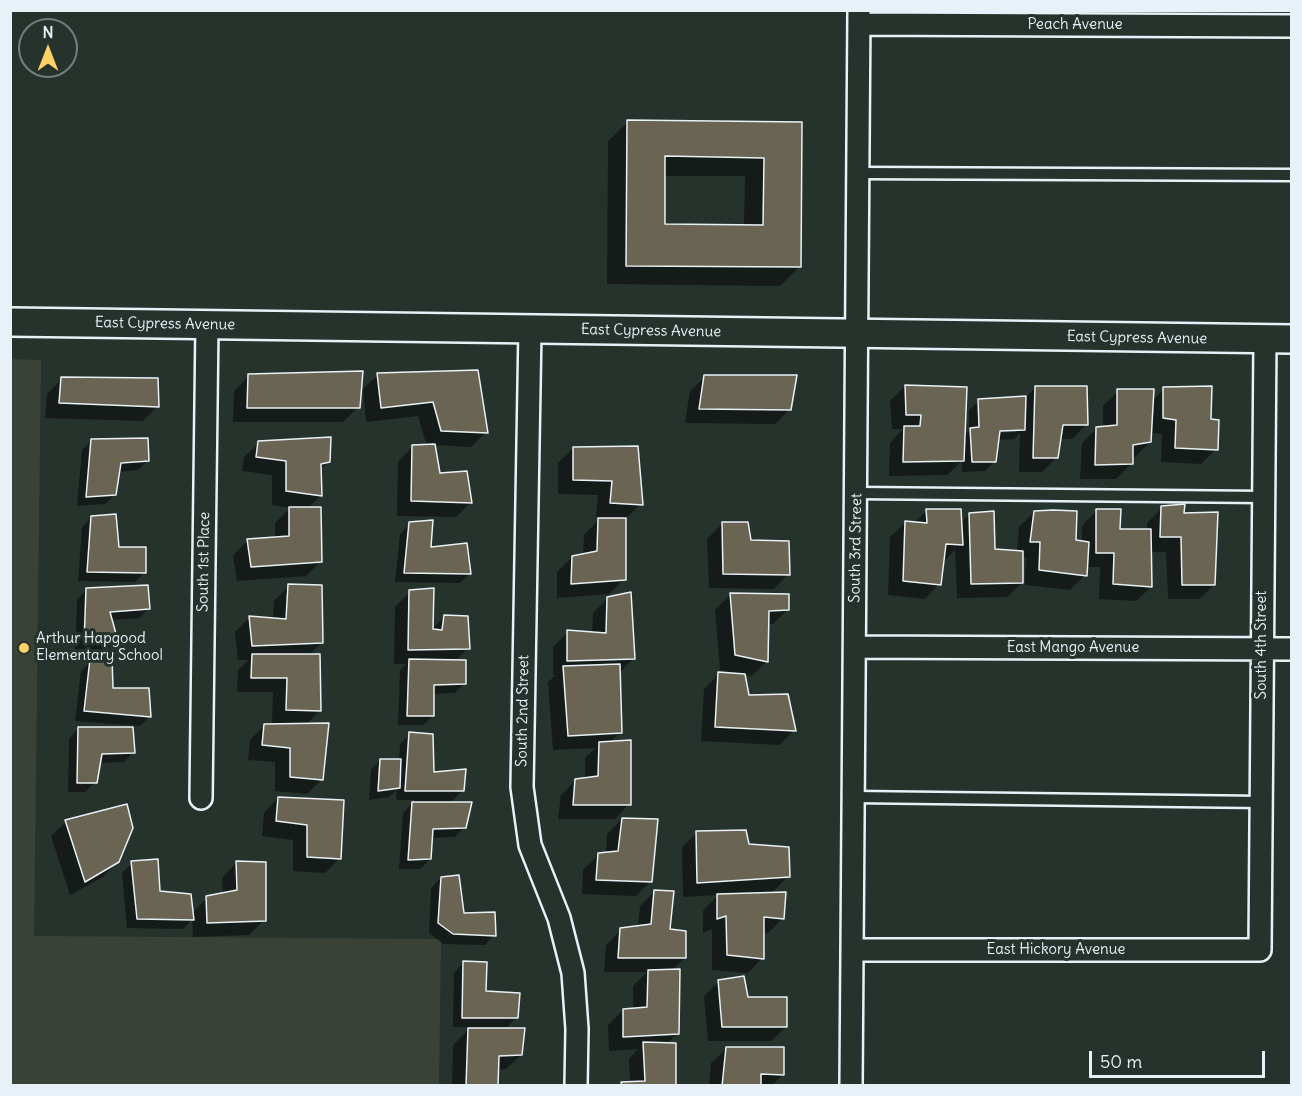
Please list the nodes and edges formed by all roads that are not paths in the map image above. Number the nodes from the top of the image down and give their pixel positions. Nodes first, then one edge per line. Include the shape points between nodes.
1 (859, 17) edge
2 (1292, 26) edge
3 (859, 173) junction
4 (1292, 175) edge
5 (10, 322) edge
6 (207, 325) junction
7 (530, 329) junction
8 (858, 334) junction
9 (1265, 339) junction
10 (1292, 339) edge
11 (857, 493) junction
12 (1263, 497) junction
13 (855, 647) junction
14 (1262, 649) junction
15 (1292, 649) edge
16 (854, 797) junction
17 (201, 798) dead end
18 (1262, 802) junction
19 (852, 950) junction
20 (1260, 950) joint
21 (576, 1086) edge
22 (851, 1086) edge

1 - 2 street, Peach Avenue
1 - 3 street, South 3rd Street
3 - 4 lane
3 - 8 street, South 3rd Street
5 - 6 street, East Cypress Avenue
6 - 7 street, East Cypress Avenue
6 - 17 street, South 1st Place
7 - 8 street, East Cypress Avenue
7 - 21 street, South 2nd Street via 522,787 530,846 559,918 573,973
8 - 9 street, East Cypress Avenue
8 - 11 street, South 3rd Street
9 - 10 street, East Cypress Avenue
9 - 12 street, South 4th Street
11 - 12 lane
11 - 13 street, South 3rd Street
12 - 14 street, South 4th Street
13 - 14 street, East Mango Avenue
13 - 16 street, South 3rd Street
14 - 15 street, East Mango Avenue
14 - 18 street, South 4th Street
16 - 18 lane
16 - 19 street, South 3rd Street
18 - 20 street, South 4th Street
19 - 20 street, East Hickory Avenue
19 - 22 street, South 3rd Street

